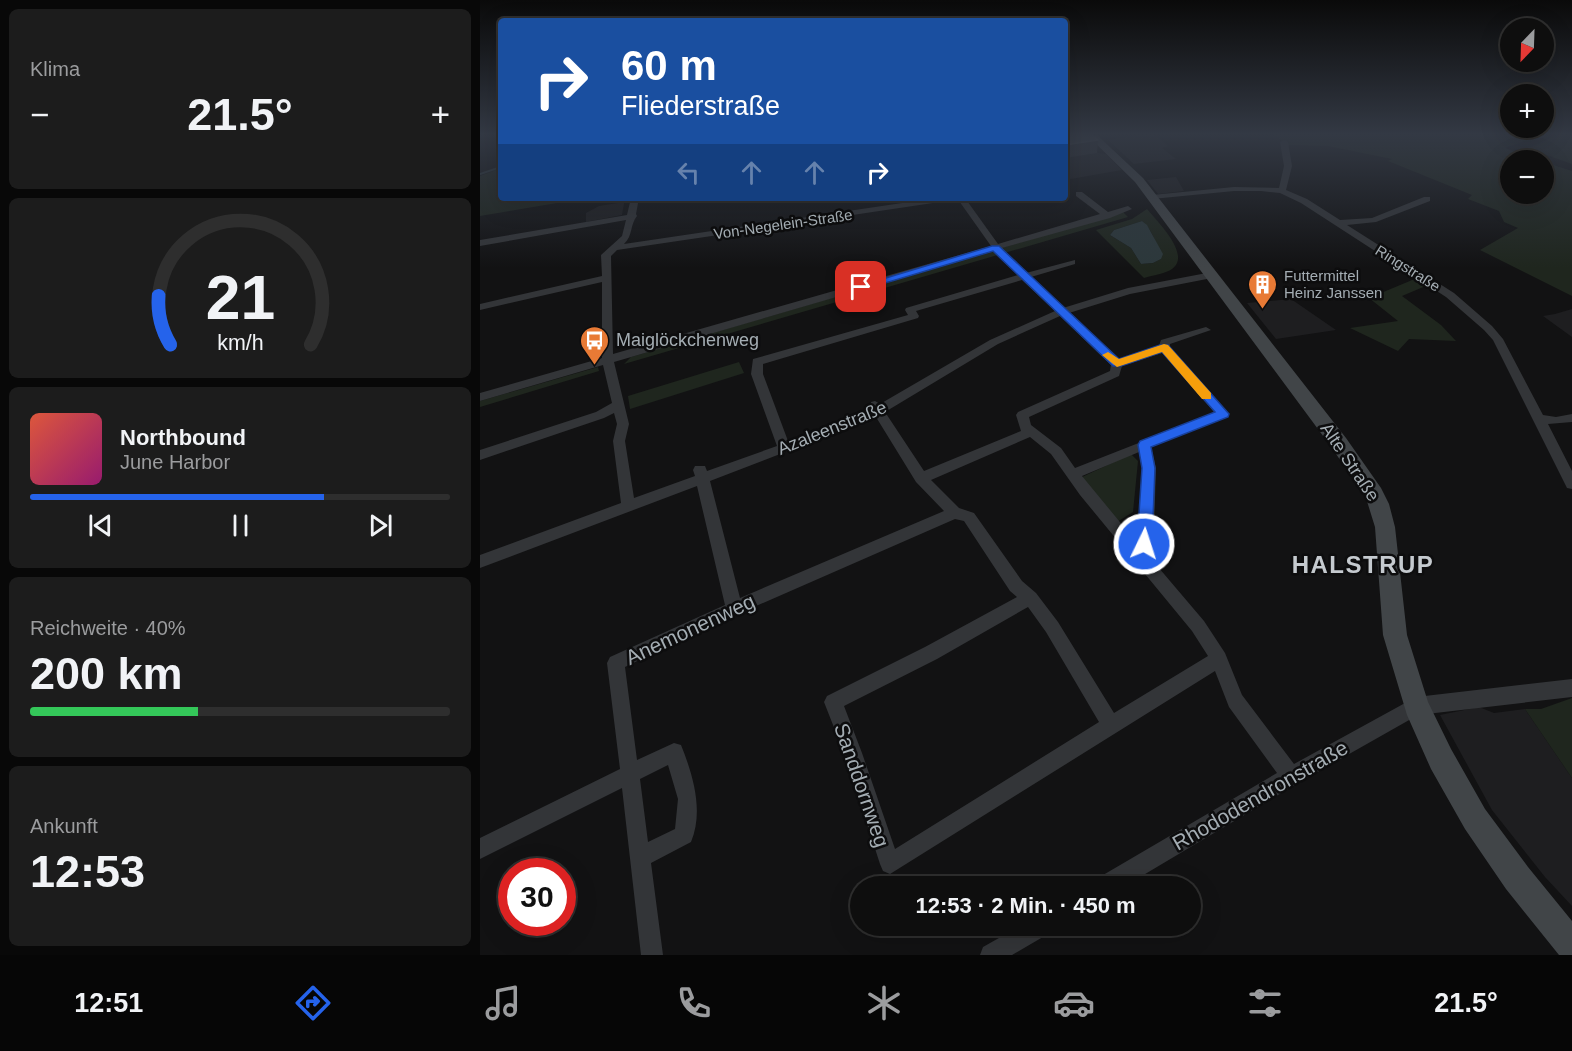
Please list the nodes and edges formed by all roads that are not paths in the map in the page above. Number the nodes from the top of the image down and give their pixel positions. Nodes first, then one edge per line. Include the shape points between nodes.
1 (1139, 180) edge
2 (1285, 180) edge
3 (1282, 191) junction
4 (1079, 194) dead end
5 (1153, 197) junction
6 (1427, 200) dead end
7 (635, 201) edge
8 (933, 201) edge
9 (963, 201) edge
10 (1128, 209) dead end
11 (633, 216) junction
12 (1107, 216) junction
13 (1336, 223) junction
14 (480, 243) edge
15 (613, 248) junction
16 (995, 248) junction
17 (1072, 262) dead end
18 (1212, 275) junction
19 (1023, 276) junction
20 (606, 278) junction
21 (480, 308) edge
22 (1060, 311) junction
23 (1206, 330) dead end
24 (1164, 348) junction
25 (608, 360) junction
26 (1117, 363) junction
27 (480, 397) edge
28 (620, 404) junction
29 (876, 408) junction
30 (1572, 418) edge
31 (1538, 419) junction
32 (1030, 432) junction
33 (1144, 445) junction
34 (784, 448) junction
35 (480, 455) edge
36 (701, 474) junction
37 (1073, 474) junction
38 (921, 478) junction
39 (1572, 484) edge
40 (628, 505) junction
41 (954, 513) junction
42 (480, 562) edge
43 (1145, 562) junction
44 (1030, 598) junction
45 (734, 608) junction
46 (1219, 659) junction
47 (1572, 688) edge
48 (1416, 706) junction
49 (1111, 725) junction
50 (629, 775) junction
51 (1291, 776) junction
52 (480, 849) edge
53 (639, 858) junction
54 (1123, 876) edge
55 (1024, 936) edge
56 (1572, 946) edge
57 (652, 955) edge
58 (991, 955) edge

1 - 5 street, Alte Straße
2 - 3 street
3 - 5 street, Ringstraße via 1234,189
3 - 13 street, Ringstraße
4 - 12 street
5 - 18 street, Alte Straße
6 - 13 street via 1373,219
7 - 11 street
8 - 15 street, Von-Negelein-Straße
9 - 16 street
10 - 12 street
11 - 14 street
11 - 15 street via 627,237
12 - 16 street
13 - 31 street, Ringstraße via 1450,296 1488,328 1498,339
15 - 20 street via 606,255
16 - 19 street
16 - 25 street
17 - 19 street
18 - 22 street, Azaleenstraße via 1113,295
18 - 48 street, Alte Straße via 1339,443 1379,504 1385,527 1395,635
19 - 22 street
19 - 34 street via 910,310 914,316 757,362 757,374
20 - 21 street
20 - 25 street
22 - 26 street
22 - 29 street, Azaleenstraße via 994,342
23 - 24 street via 1165,342
24 - 26 street
24 - 33 street via 1223,414
25 - 27 street
25 - 28 street
26 - 32 street via 1115,373 1022,415
28 - 35 street via 600,415
28 - 40 street via 624,424 619,441
29 - 34 street, Azaleenstraße
29 - 38 street
30 - 31 street via 1556,422
31 - 39 street, Ringstraße
32 - 37 street via 1056,452
32 - 38 street
33 - 37 street
33 - 43 street via 1149,468
34 - 36 street, Azaleenstraße
36 - 40 street, Azaleenstraße
36 - 45 street
37 - 43 street
38 - 41 street
40 - 42 street, Azaleenstraße
41 - 44 street via 969,517 1016,586
41 - 45 street, Anemonenweg
43 - 46 street via 1198,626
44 - 49 street
44 - 49 street, Sanddornweg via 833,702 890,864
45 - 50 street, Anemonenweg via 616,663
46 - 49 street, Sanddornweg
46 - 51 street via 1235,701
47 - 48 street
48 - 51 street, Rhododendronstraße
48 - 56 street, Alte Straße via 1480,826 1516,878
50 - 52 street
50 - 53 street
50 - 53 street via 674,753 688,799 684,835
51 - 54 street, Rhododendronstraße
53 - 57 street
55 - 58 street

